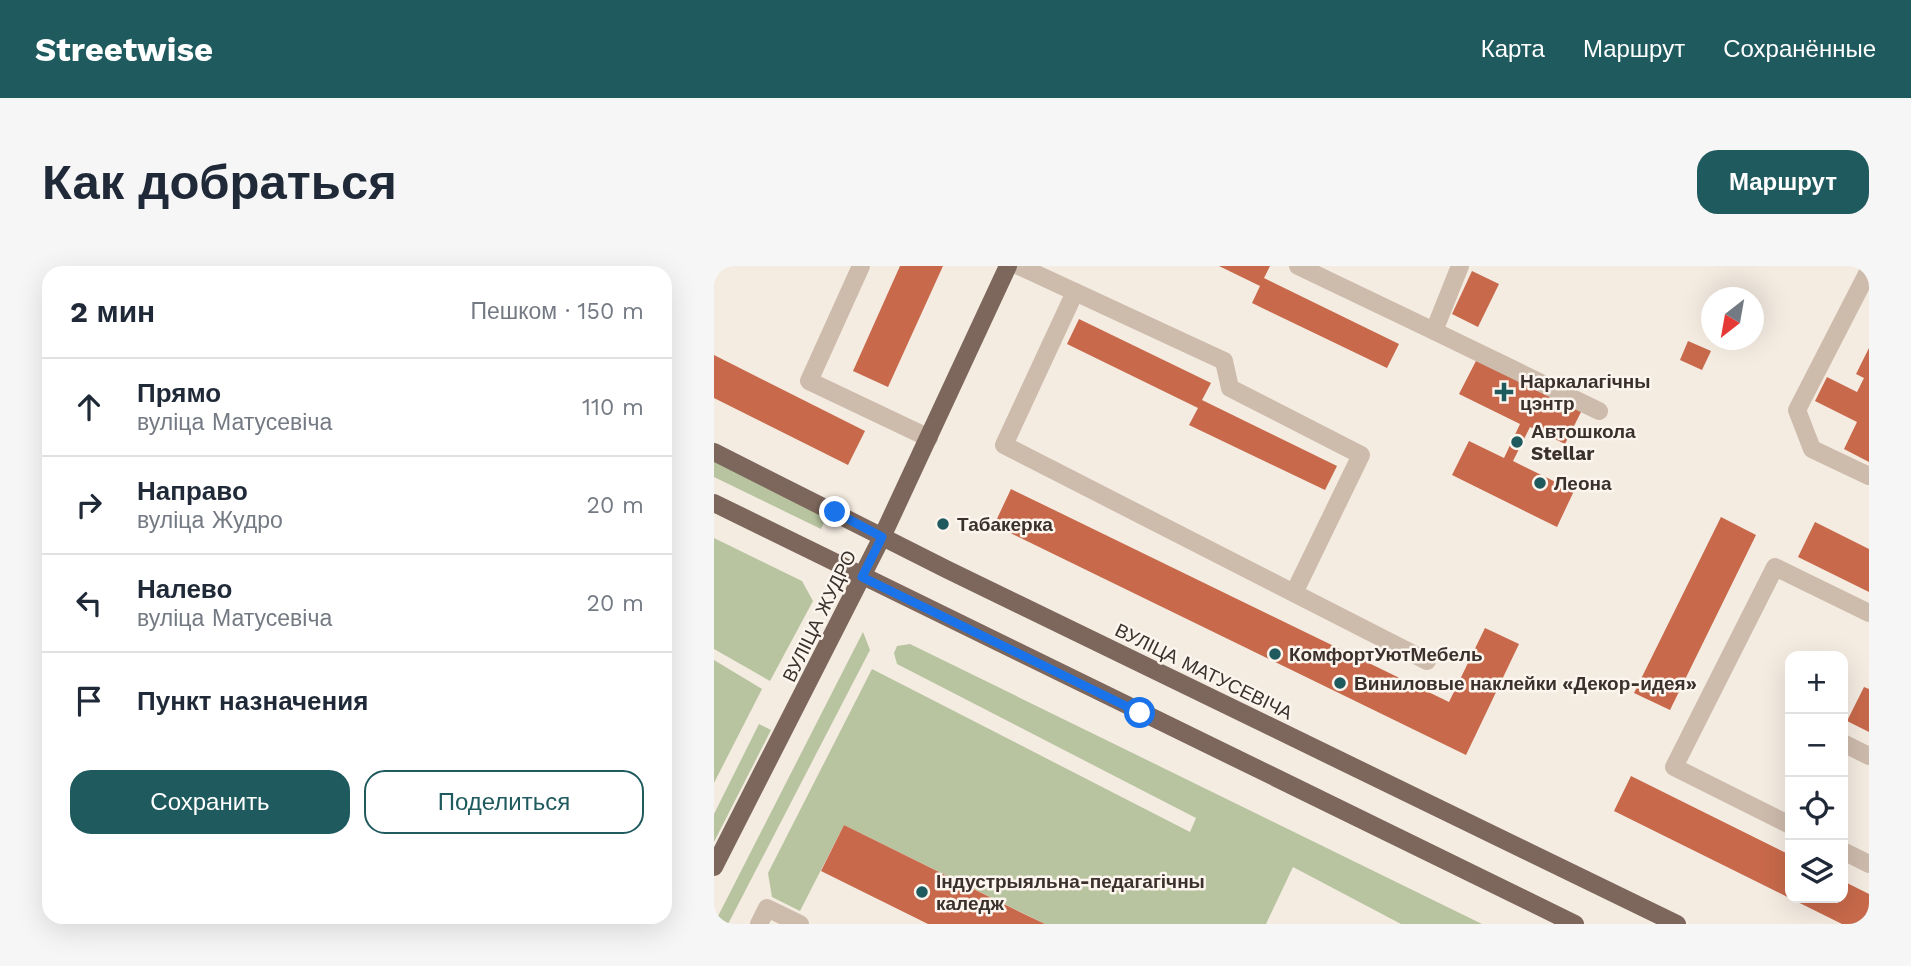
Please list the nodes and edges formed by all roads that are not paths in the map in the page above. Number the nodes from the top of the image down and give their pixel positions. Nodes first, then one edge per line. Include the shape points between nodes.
1 (861, 266) edge
2 (1008, 266) edge
3 (1018, 266) edge
4 (1298, 266) edge
5 (1460, 266) edge
6 (1869, 270) edge
7 (1075, 292) junction
8 (1434, 331) junction
9 (1599, 411) dead end
10 (929, 438) junction
11 (714, 452) edge
12 (1869, 476) edge
13 (714, 503) edge
14 (882, 537) junction
15 (862, 577) junction
16 (1294, 593) junction
17 (1869, 613) edge
18 (1427, 662) dead end
19 (1848, 746) edge
20 (1869, 756) edge
21 (1785, 822) edge
22 (1848, 854) edge
23 (1869, 864) edge
24 (714, 867) edge
25 (759, 924) edge
26 (800, 924) edge
27 (1575, 924) edge
28 (1677, 924) edge

1 - 10 lane via 809,381
2 - 10 main road, ВУЛІЦА ЖУДРО
3 - 7 lane
4 - 8 lane
5 - 8 lane
6 - 12 lane via 1797,410 1812,449
7 - 16 lane via 1224,361 1230,388 1361,455
7 - 16 lane via 1004,445
8 - 9 lane
10 - 14 main road, ВУЛІЦА ЖУДРО
11 - 14 main road, ВУЛІЦА МАТУСЕВІЧА
13 - 15 main road
14 - 15 main road, ВУЛІЦА ЖУДРО
14 - 28 main road, ВУЛІЦА МАТУСЕВІЧА
15 - 24 main road, ВУЛІЦА ЖУДРО
15 - 27 main road
16 - 18 lane
17 - 21 lane via 1775,567 1674,767
19 - 20 lane
22 - 23 lane
25 - 26 lane via 767,908

